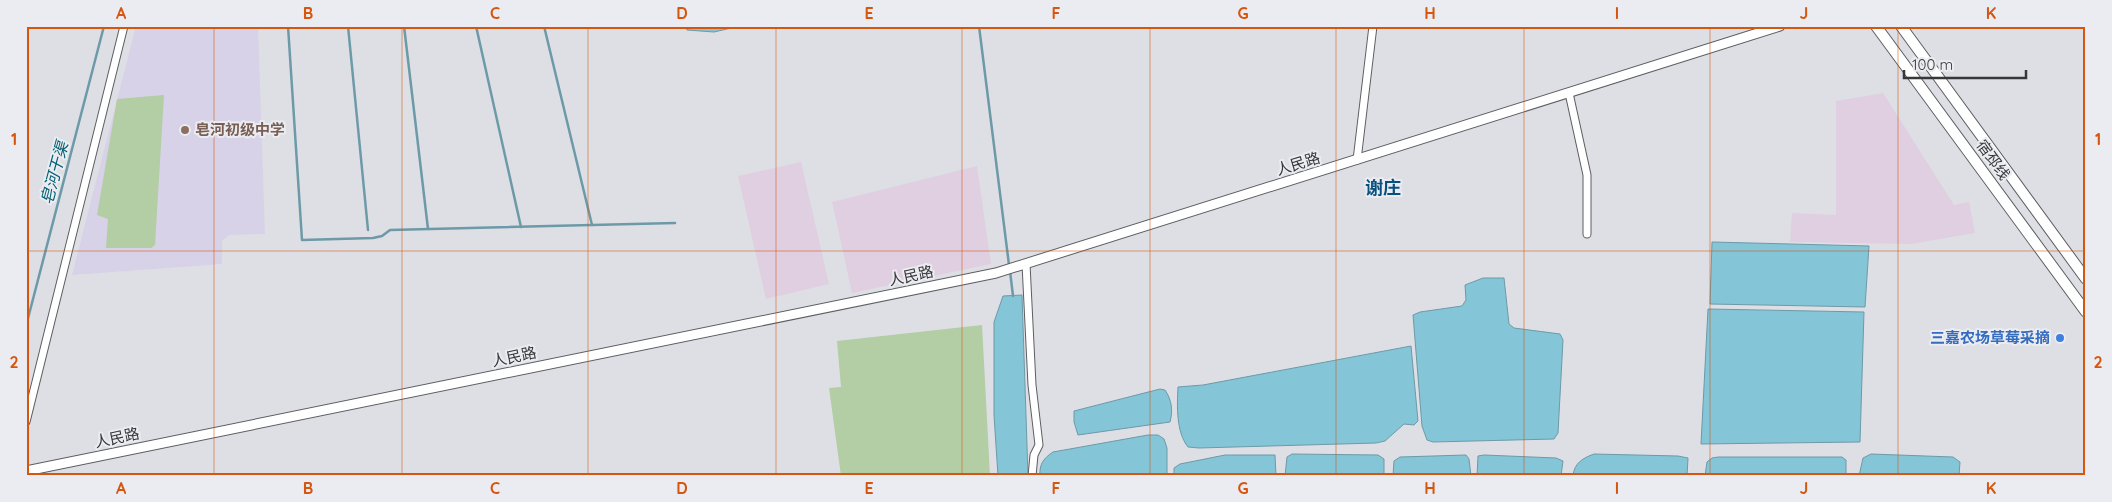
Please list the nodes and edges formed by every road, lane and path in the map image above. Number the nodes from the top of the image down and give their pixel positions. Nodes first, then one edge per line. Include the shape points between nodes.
1 (124, 26) edge
2 (1373, 26) edge
3 (1780, 26) edge
4 (1876, 26) edge
5 (1902, 26) edge
6 (1569, 93) junction
7 (1357, 160) junction
8 (1586, 234) dead end
9 (1026, 264) junction
10 (2086, 279) edge
11 (2086, 312) edge
12 (26, 422) edge
13 (26, 471) edge
14 (1032, 476) edge

1 - 12 street
2 - 7 street
3 - 6 street, 人民路
4 - 11 main road, 宿邳线
5 - 10 main road, 宿邳线
6 - 7 street, 人民路
6 - 8 street via 1587,175
7 - 9 street, 人民路
9 - 13 street, 人民路
9 - 14 street via 1032,385 1039,445 1033,460

